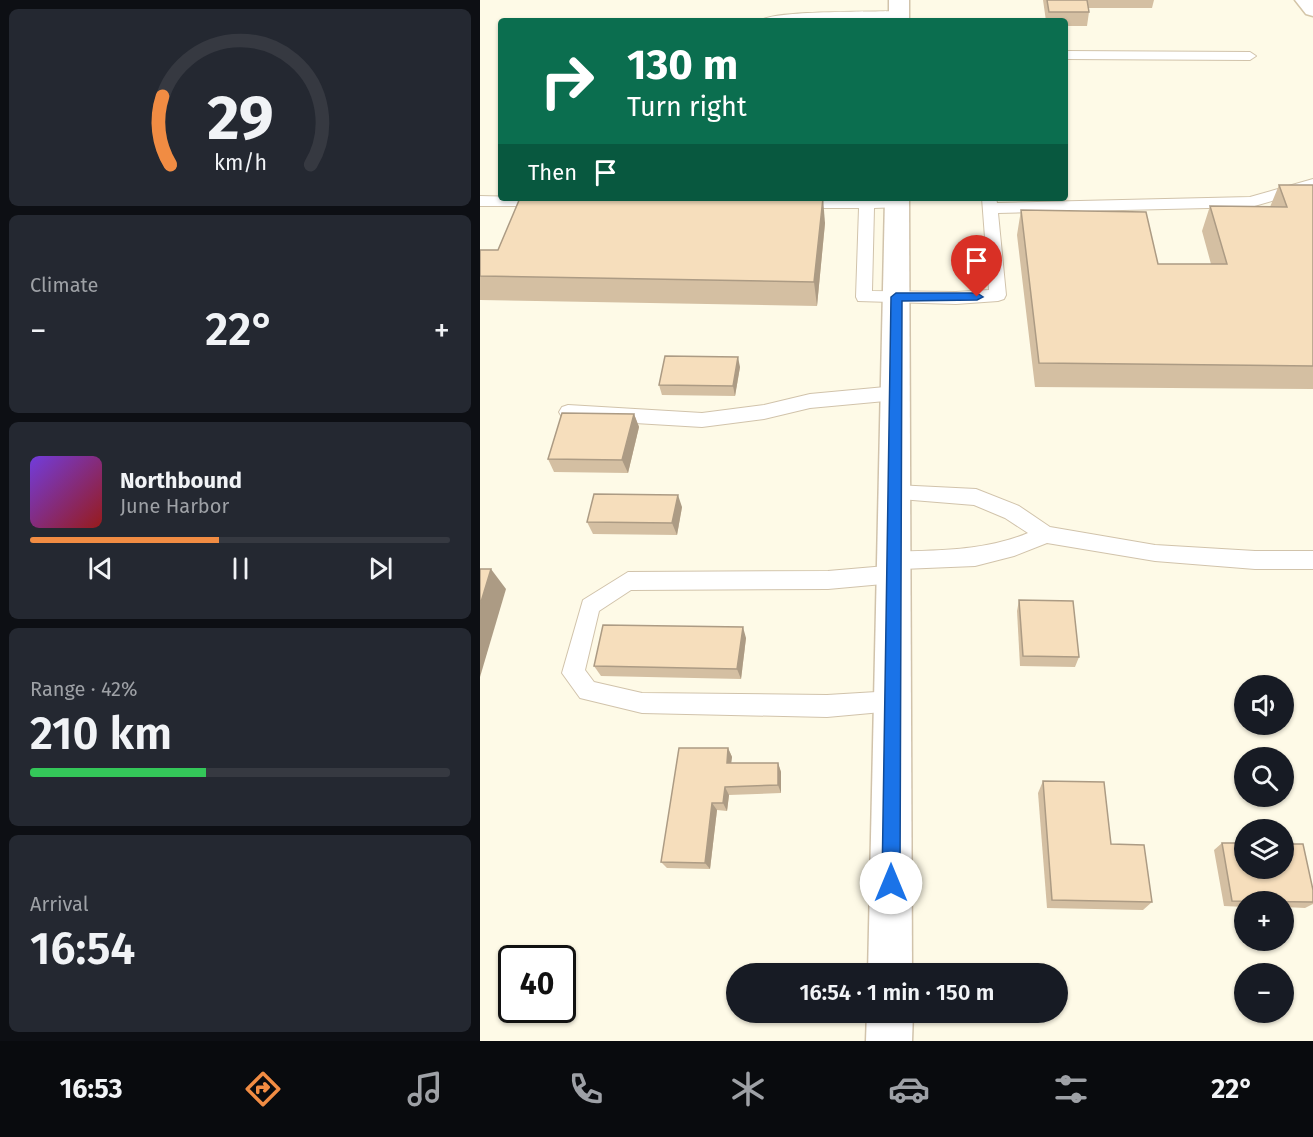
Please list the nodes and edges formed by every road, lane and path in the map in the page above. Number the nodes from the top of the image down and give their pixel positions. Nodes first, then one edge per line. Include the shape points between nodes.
1 (1305, 0) edge
2 (1313, 10) edge
3 (899, 12) edge
4 (794, 18) edge
5 (1068, 55) edge
6 (1250, 56) dead end
7 (1313, 184) edge
8 (480, 201) edge
9 (563, 201) edge
10 (887, 202) edge
11 (787, 203) edge
12 (989, 203) edge
13 (896, 297) junction
14 (896, 393) junction
15 (568, 412) edge
16 (895, 493) junction
17 (1046, 535) junction
18 (1313, 560) edge
19 (894, 567) junction
20 (892, 701) junction
21 (890, 963) edge
22 (890, 1023) edge
23 (889, 1041) edge

1 - 2 street
3 - 4 lane
5 - 6 lane
7 - 12 lane via 1251,202
8 - 9 lane
10 - 11 lane
10 - 13 street
12 - 13 lane via 998,295
13 - 14 street
14 - 15 lane via 810,401 702,420
14 - 16 street
16 - 17 lane via 976,497 1012,512
16 - 19 street
17 - 18 lane via 1155,554
17 - 19 lane via 975,557
19 - 20 street
19 - 20 lane via 828,580 628,581 590,606 573,673 588,691 642,703 827,706
20 - 21 street
22 - 23 street

